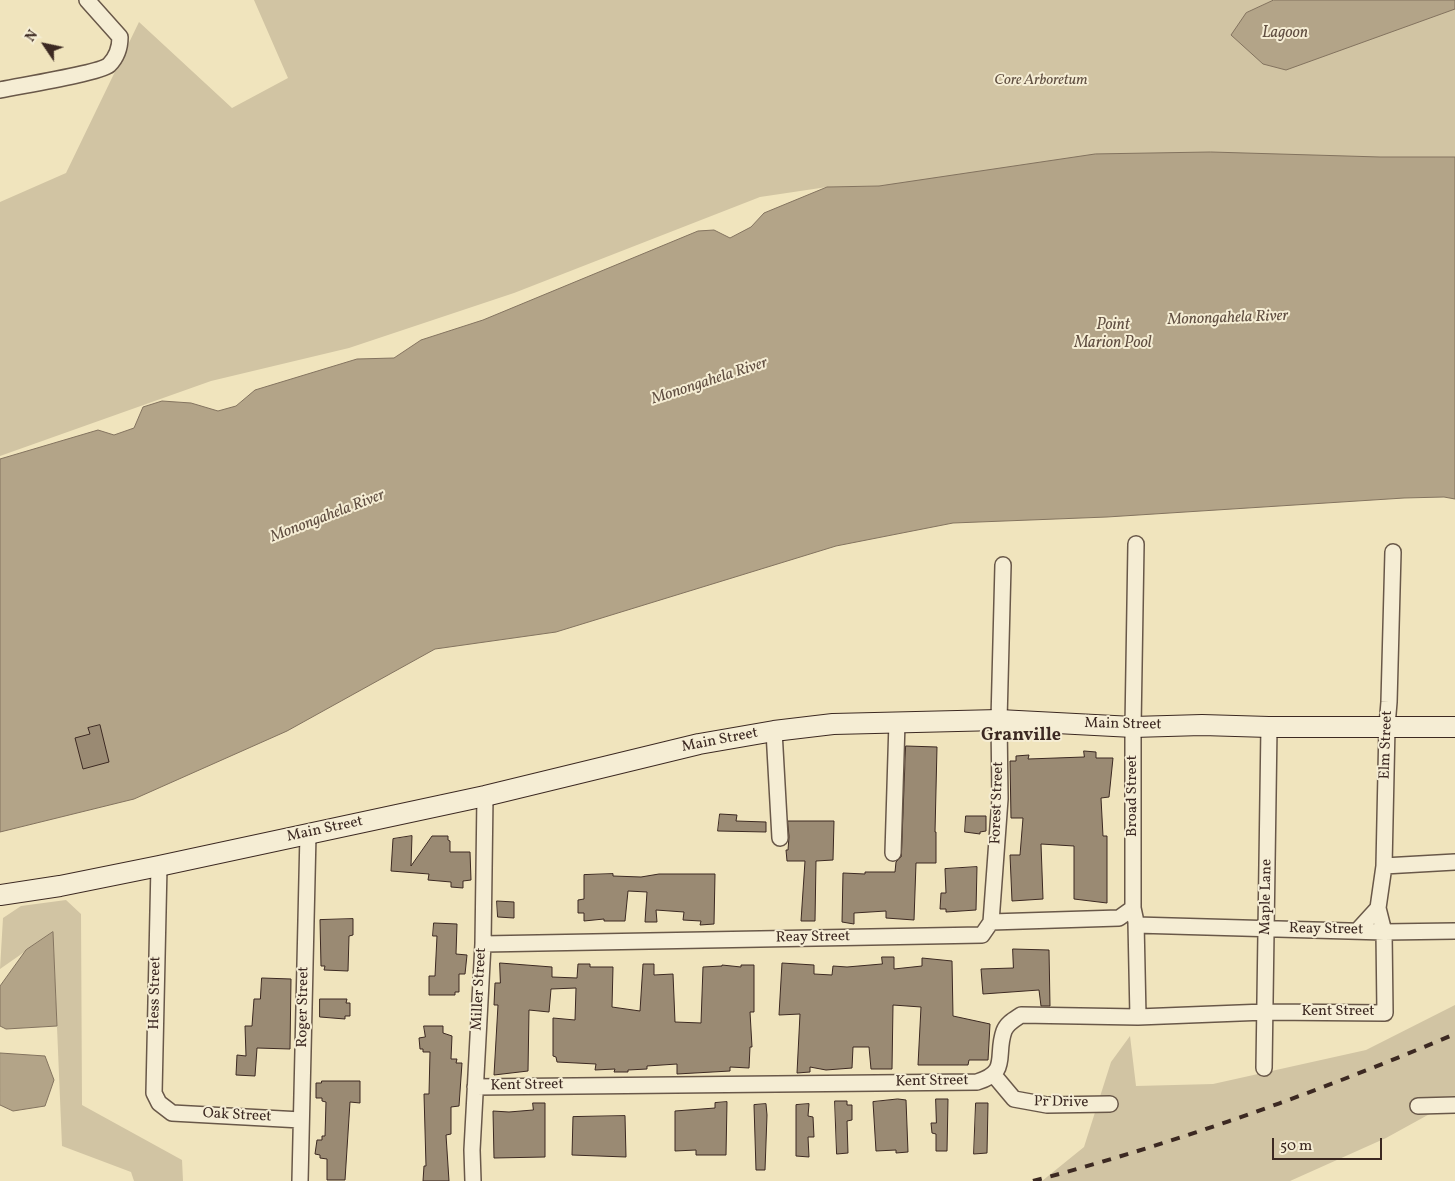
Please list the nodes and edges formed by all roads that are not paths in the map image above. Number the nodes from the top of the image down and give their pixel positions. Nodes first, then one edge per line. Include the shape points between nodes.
1 (87, 0) edge
2 (0, 90) edge
3 (1136, 544) dead end
4 (1393, 552) dead end
5 (1003, 565) dead end
6 (999, 720) junction
7 (897, 722) junction
8 (1387, 726) junction
9 (1133, 727) junction
10 (1269, 727) junction
11 (1455, 727) edge
12 (774, 730) junction
13 (485, 796) junction
14 (308, 834) junction
15 (780, 838) dead end
16 (893, 853) dead end
17 (1455, 862) edge
18 (159, 866) junction
19 (1384, 866) junction
20 (0, 895) edge
21 (1133, 908) junction
22 (1378, 908) junction
23 (992, 922) junction
24 (1136, 925) junction
25 (1266, 930) junction
26 (1358, 930) junction
27 (1455, 931) edge
28 (1384, 932) junction
29 (482, 944) junction
30 (1265, 1012) junction
31 (1138, 1018) junction
32 (1264, 1068) dead end
33 (993, 1074) junction
34 (475, 1087) junction
35 (1110, 1104) dead end
36 (1455, 1105) edge
37 (1418, 1106) dead end
38 (172, 1113) joint
39 (301, 1120) junction
40 (300, 1181) edge
41 (473, 1181) edge

1 - 2 street via 120,37 117,54 108,66
3 - 9 street, Broad Street
4 - 8 street, Elm Street
5 - 6 street, Forest Street
6 - 7 main road, Main Street
6 - 9 main road, Main Street
6 - 23 street, Forest Street via 1000,799
7 - 12 main road, Main Street
7 - 16 street
8 - 10 main road, Main Street
8 - 11 main road, Main Street
8 - 19 street, Elm Street
9 - 10 main road, Main Street
9 - 21 street, Broad Street
10 - 25 street, Maple Lane
12 - 13 main road, Main Street via 699,744
12 - 15 street
13 - 14 main road, Main Street
13 - 29 street, Miller Street
14 - 18 main road, Main Street
14 - 39 street, Roger Street
17 - 19 street
18 - 20 main road, Main Street
18 - 38 street, Hess Street via 154,1094
19 - 22 street, Elm Street
21 - 23 street via 1119,918
21 - 24 street, Broad Street
22 - 26 street
22 - 28 street
23 - 29 street, Reay Street via 982,935
24 - 25 street, Reay Street
24 - 31 street, Broad Street
25 - 26 street, Reay Street
25 - 30 street, Maple Lane
26 - 28 street, Reay Street
27 - 28 street, Reay Street
28 - 30 street, Kent Street via 1385,1013
29 - 34 street, Miller Street
30 - 31 street, Kent Street
30 - 32 street, Maple Lane
31 - 33 street, Kent Street via 1021,1015 1004,1030 998,1070
33 - 34 street, Kent Street via 977,1082
33 - 35 street, Pr Drive via 1014,1099 1047,1105
34 - 41 street, Miller Street
36 - 37 street
38 - 39 street, Oak Street
39 - 40 street, Roger Street

